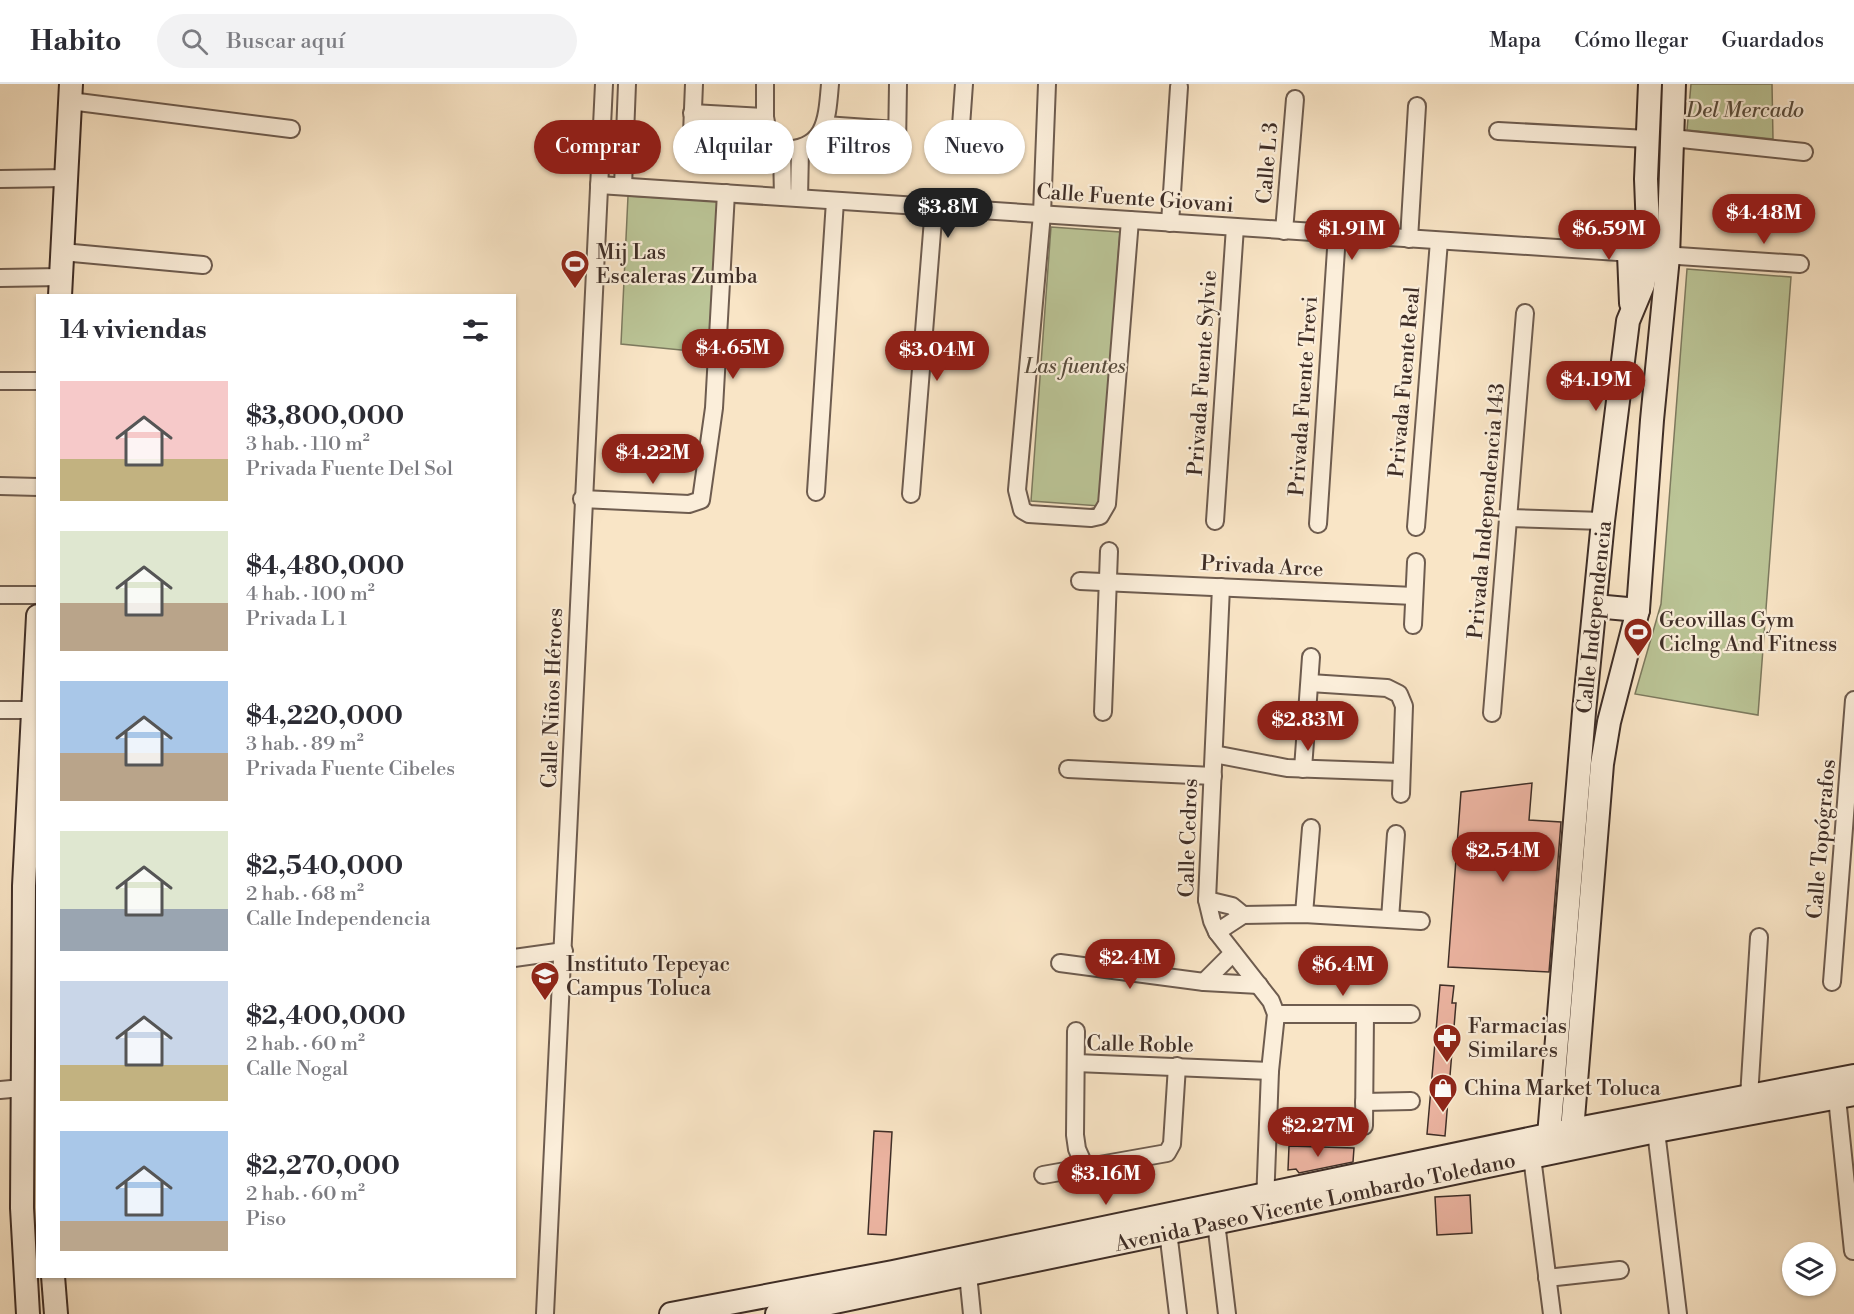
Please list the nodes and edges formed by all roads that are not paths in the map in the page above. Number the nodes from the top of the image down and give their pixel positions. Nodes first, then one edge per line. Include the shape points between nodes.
1 (604, 84) edge
2 (627, 84) edge
3 (694, 84) edge
4 (765, 84) edge
5 (830, 84) edge
6 (898, 84) edge
7 (964, 84) edge
8 (1047, 84) edge
9 (1650, 84) edge
10 (1674, 84) edge
11 (1179, 87) dead end
12 (71, 92) edge
13 (1295, 99) dead end
14 (1417, 106) dead end
15 (692, 113) junction
16 (765, 117) junction
17 (692, 120) edge
18 (766, 120) edge
19 (826, 120) edge
20 (896, 120) edge
21 (961, 120) edge
22 (291, 129) dead end
23 (1498, 131) dead end
24 (1672, 138) junction
25 (1648, 139) junction
26 (806, 148) edge
27 (794, 150) edge
28 (800, 150) junction
29 (1804, 152) dead end
30 (787, 174) edge
31 (67, 178) junction
32 (0, 179) edge
33 (599, 185) junction
34 (623, 186) junction
35 (726, 193) junction
36 (791, 197) junction
37 (835, 201) junction
38 (934, 207) junction
39 (1042, 214) junction
40 (1130, 220) junction
41 (1170, 223) junction
42 (1235, 227) junction
43 (1284, 231) junction
44 (1337, 234) junction
45 (1409, 239) junction
46 (1439, 241) junction
47 (62, 252) junction
48 (1649, 256) junction
49 (1800, 264) dead end
50 (203, 265) dead end
51 (0, 278) edge
52 (60, 286) edge
53 (1631, 310) junction
54 (1525, 313) dead end
55 (1661, 343) junction
56 (0, 381) edge
57 (36, 381) edge
58 (0, 486) edge
59 (36, 487) edge
60 (816, 492) dead end
61 (911, 494) dead end
62 (582, 499) junction
63 (1508, 518) junction
64 (1215, 521) dead end
65 (1603, 521) junction
66 (1318, 524) dead end
67 (1416, 527) dead end
68 (1109, 550) dead end
69 (1416, 562) dead end
70 (1080, 581) dead end
71 (1108, 583) junction
72 (1221, 587) junction
73 (0, 595) edge
74 (36, 595) edge
75 (1414, 596) junction
76 (1595, 606) junction
77 (1638, 610) junction
78 (1413, 625) dead end
79 (36, 654) edge
80 (1311, 657) dead end
81 (1310, 683) junction
82 (1854, 700) edge
83 (0, 710) edge
84 (33, 710) junction
85 (1103, 712) dead end
86 (1492, 712) dead end
87 (1853, 730) edge
88 (1214, 754) junction
89 (1068, 769) dead end
90 (1303, 769) junction
91 (1401, 772) junction
92 (1213, 776) junction
93 (1401, 794) dead end
94 (1311, 828) dead end
95 (1396, 834) dead end
96 (1207, 900) junction
97 (1304, 914) junction
98 (1243, 915) junction
99 (1390, 919) junction
100 (1421, 921) dead end
101 (1218, 932) junction
102 (1759, 937) dead end
103 (564, 951) junction
104 (1233, 952) junction
105 (516, 958) edge
106 (1060, 963) dead end
107 (1204, 982) junction
108 (1832, 982) dead end
109 (1259, 985) junction
110 (1276, 1014) junction
111 (1365, 1014) junction
112 (1411, 1014) dead end
113 (1076, 1031) dead end
114 (1076, 1063) junction
115 (1177, 1066) junction
116 (1270, 1071) junction
117 (1854, 1076) edge
118 (11, 1089) edge
119 (1846, 1096) edge
120 (1411, 1101) dead end
121 (1364, 1102) junction
122 (1751, 1105) junction
123 (1364, 1126) dead end
124 (1656, 1131) junction
125 (30, 1139) edge
126 (1572, 1140) junction
127 (1543, 1149) junction
128 (1085, 1167) junction
129 (1043, 1175) dead end
130 (1265, 1204) junction
131 (1167, 1222) junction
132 (1216, 1222) junction
133 (1853, 1251) edge
134 (1620, 1270) dead end
135 (968, 1274) junction
136 (53, 1278) edge
137 (1547, 1278) junction
138 (28, 1314) edge
139 (56, 1314) edge
140 (545, 1314) edge
141 (671, 1314) edge
142 (777, 1314) edge
143 (972, 1314) edge
144 (1178, 1314) edge
145 (1227, 1314) edge
146 (1552, 1314) edge
147 (1678, 1314) edge

1 - 33 street, Calle Niños Héroes
2 - 34 street
3 - 15 street
4 - 16 street
5 - 19 street
6 - 20 street
7 - 21 street
8 - 39 street
9 - 25 main road, Calle Independencia
10 - 24 main road, Calle Independencia
11 - 41 street
12 - 22 street
12 - 31 main road
13 - 43 street, Calle L 3
14 - 45 street
15 - 16 street
15 - 17 street
16 - 18 street
23 - 25 street
24 - 29 street
24 - 48 main road, Calle Independencia
25 - 48 main road, Calle Independencia
26 - 28 street
27 - 28 street
28 - 36 street
30 - 36 street
31 - 32 street
31 - 47 main road
33 - 34 street, Calle Fuente Giovani
33 - 62 street, Calle Niños Héroes
34 - 35 street, Calle Fuente Giovani
35 - 36 street, Calle Fuente Giovani
35 - 62 street via 714,408 701,500 688,504
36 - 37 street, Calle Fuente Giovani
37 - 38 street, Calle Fuente Giovani
37 - 60 street
38 - 39 street, Calle Fuente Giovani
38 - 61 street
39 - 40 street, Calle Fuente Giovani
39 - 40 street via 1018,503 1022,510 1042,516 1100,516 1107,504
40 - 41 street, Calle Fuente Giovani
41 - 42 street, Calle Fuente Giovani
42 - 43 street, Calle Fuente Giovani
42 - 64 street, Privada Fuente Sylvie
43 - 44 street, Calle Fuente Giovani
44 - 45 street, Calle Fuente Giovani
44 - 66 street, Privada Fuente Trevi
45 - 46 street, Calle Fuente Giovani
46 - 48 street, Calle Fuente Giovani
46 - 67 street, Privada Fuente Real
47 - 50 street
47 - 52 main road
48 - 49 street, Calle Fuente Giovani
48 - 53 main road, Calle Independencia via 1643,285
48 - 55 main road, Calle Independencia
51 - 52 street
53 - 55 main road via 1654,328
53 - 65 main road, Calle Independencia
54 - 63 street, Privada Independencia 143
55 - 77 main road, Calle Independencia
56 - 57 street
58 - 59 street
62 - 103 street, Calle Niños Héroes
63 - 65 street
63 - 86 street, Privada Independencia 143
65 - 76 main road, Calle Independencia
68 - 71 street
69 - 75 street
70 - 71 street, Privada Arce
71 - 72 street, Privada Arce
71 - 85 street
72 - 75 street, Privada Arce
72 - 88 street, Calle Cedros
73 - 74 street
75 - 78 street
76 - 77 main road
76 - 127 main road, Calle Independencia
77 - 126 main road, Calle Independencia via 1602,764
79 - 84 main road
80 - 81 street
81 - 90 street
81 - 91 street via 1387,688 1399,694 1404,706
82 - 87 street, Calle Topógrafos
83 - 84 street
84 - 118 main road
87 - 108 street, Calle Topógrafos
88 - 90 street
88 - 92 street, Calle Cedros
89 - 92 street
90 - 91 street
91 - 93 street
92 - 96 street, Calle Cedros
94 - 97 street
95 - 99 street
96 - 98 street via 1232,906
96 - 101 street, Calle Cedros
97 - 98 street
97 - 99 street
98 - 101 street
99 - 100 street
101 - 104 street, Calle Cedros
102 - 122 street
103 - 105 street
103 - 140 street, Calle Niños Héroes
104 - 107 street
104 - 109 street, Calle Cedros
106 - 107 street
107 - 109 street
109 - 110 street, Calle Cedros
110 - 111 street
110 - 116 street
111 - 112 street
111 - 121 street
113 - 114 street
114 - 115 street, Calle Roble
114 - 128 street, Calle Roble via 1075,1135
115 - 116 street, Calle Roble
115 - 128 street via 1172,1144 1167,1153
116 - 130 street
117 - 122 main road, Avenida Paseo Vicente Lombardo Toledano
118 - 125 main road
119 - 122 main road, Avenida Paseo Vicente Lombardo Toledano
119 - 133 street
120 - 121 street
121 - 123 street
122 - 124 main road, Avenida Paseo Vicente Lombardo Toledano
122 - 126 main road, Avenida Paseo Vicente Lombardo Toledano
124 - 126 main road, Avenida Paseo Vicente Lombardo Toledano
124 - 147 street
125 - 138 main road via 22,1208
126 - 127 main road, Avenida Paseo Vicente Lombardo Toledano
127 - 130 main road, Avenida Paseo Vicente Lombardo Toledano
127 - 137 street
128 - 129 street
130 - 131 main road, Avenida Paseo Vicente Lombardo Toledano
130 - 132 main road, Avenida Paseo Vicente Lombardo Toledano
131 - 132 main road, Avenida Paseo Vicente Lombardo Toledano
131 - 135 main road, Avenida Paseo Vicente Lombardo Toledano
131 - 141 main road, Avenida Paseo Vicente Lombardo Toledano
131 - 144 street
132 - 145 street
134 - 137 street
135 - 142 main road, Avenida Paseo Vicente Lombardo Toledano
135 - 143 street
136 - 139 main road
137 - 146 street

